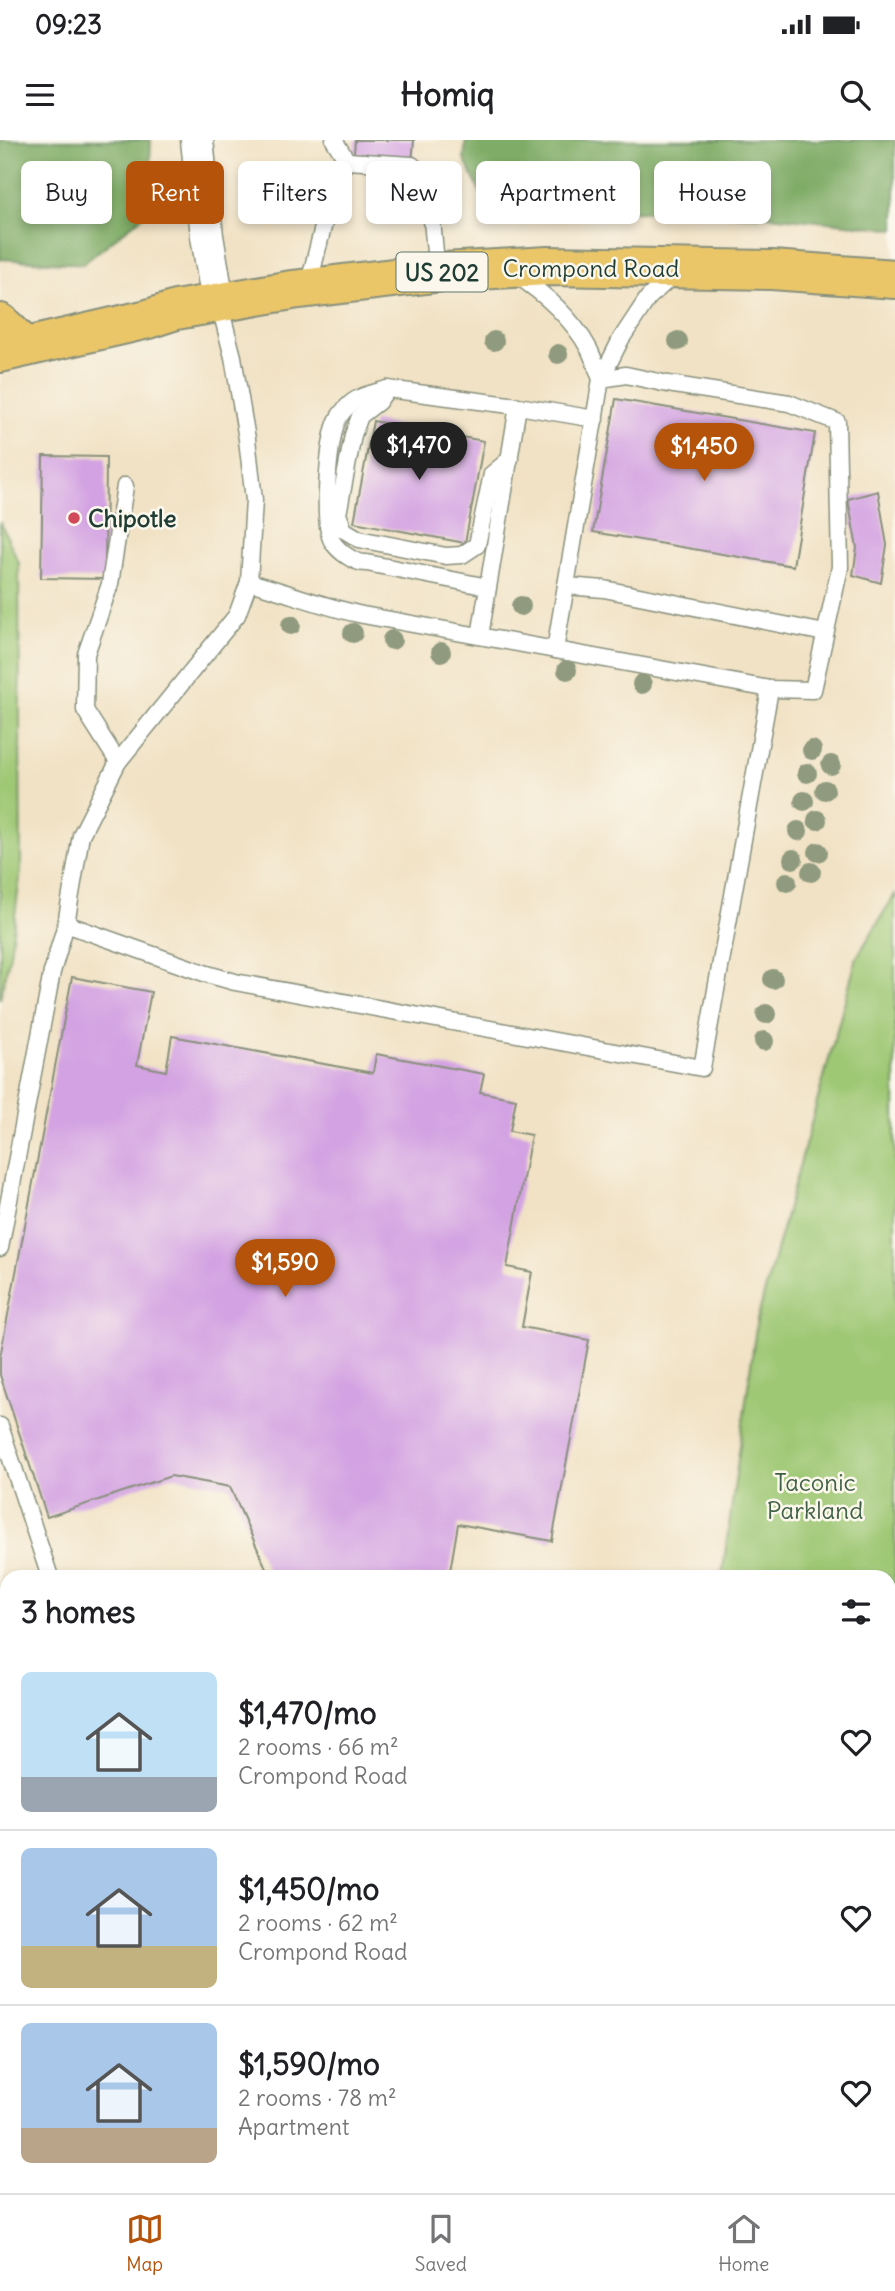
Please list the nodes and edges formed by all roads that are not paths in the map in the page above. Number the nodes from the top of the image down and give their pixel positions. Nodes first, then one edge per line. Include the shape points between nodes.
1 (197, 140) edge
2 (334, 140) edge
3 (347, 161) edge
4 (352, 161) edge
5 (324, 224) edge
6 (505, 267) junction
7 (681, 268) junction
8 (436, 272) junction
9 (895, 279) edge
10 (308, 287) junction
11 (218, 302) junction
12 (8, 341) edge
13 (601, 379) junction
14 (387, 389) junction
15 (518, 406) junction
16 (594, 419) junction
17 (510, 459) junction
18 (125, 486) dead end
19 (249, 582) junction
20 (566, 586) junction
21 (488, 587) junction
22 (825, 633) junction
23 (480, 636) junction
24 (555, 650) junction
25 (770, 689) junction
26 (118, 762) junction
27 (66, 924) junction
28 (0, 1248) edge
29 (0, 1426) edge
30 (48, 1570) edge

1 - 11 street
2 - 3 lane
4 - 8 lane via 412,165 428,178
5 - 10 lane
6 - 7 highway, Crompond Road / US 202
6 - 8 highway, Crompond Road / US 202
6 - 13 lane via 555,305 589,348
7 - 9 highway, Crompond Road / US 202
7 - 13 lane via 648,298
8 - 10 highway, Crompond Road / US 202
10 - 11 highway, Crompond Road / US 202
11 - 12 highway, Crompond Road / US 202
11 - 19 lane via 233,357 253,488
13 - 16 lane
13 - 22 lane via 626,376 789,402 837,422 840,567
14 - 15 lane
14 - 17 lane via 360,416 352,435 338,514 344,530 359,539 462,555 477,545 492,474
14 - 21 lane via 349,405 338,420 331,443 326,514 331,540 360,564
15 - 16 lane
15 - 17 lane
16 - 20 lane
17 - 21 lane
18 - 26 lane via 110,583 86,654 85,710
19 - 23 lane via 344,611
19 - 26 lane via 237,615
20 - 22 lane via 604,589
20 - 24 lane
21 - 23 lane
22 - 25 lane via 813,690
23 - 24 lane
24 - 25 lane
25 - 27 lane via 702,1068 235,982
26 - 27 lane via 81,835
27 - 28 lane via 52,972
29 - 30 lane

